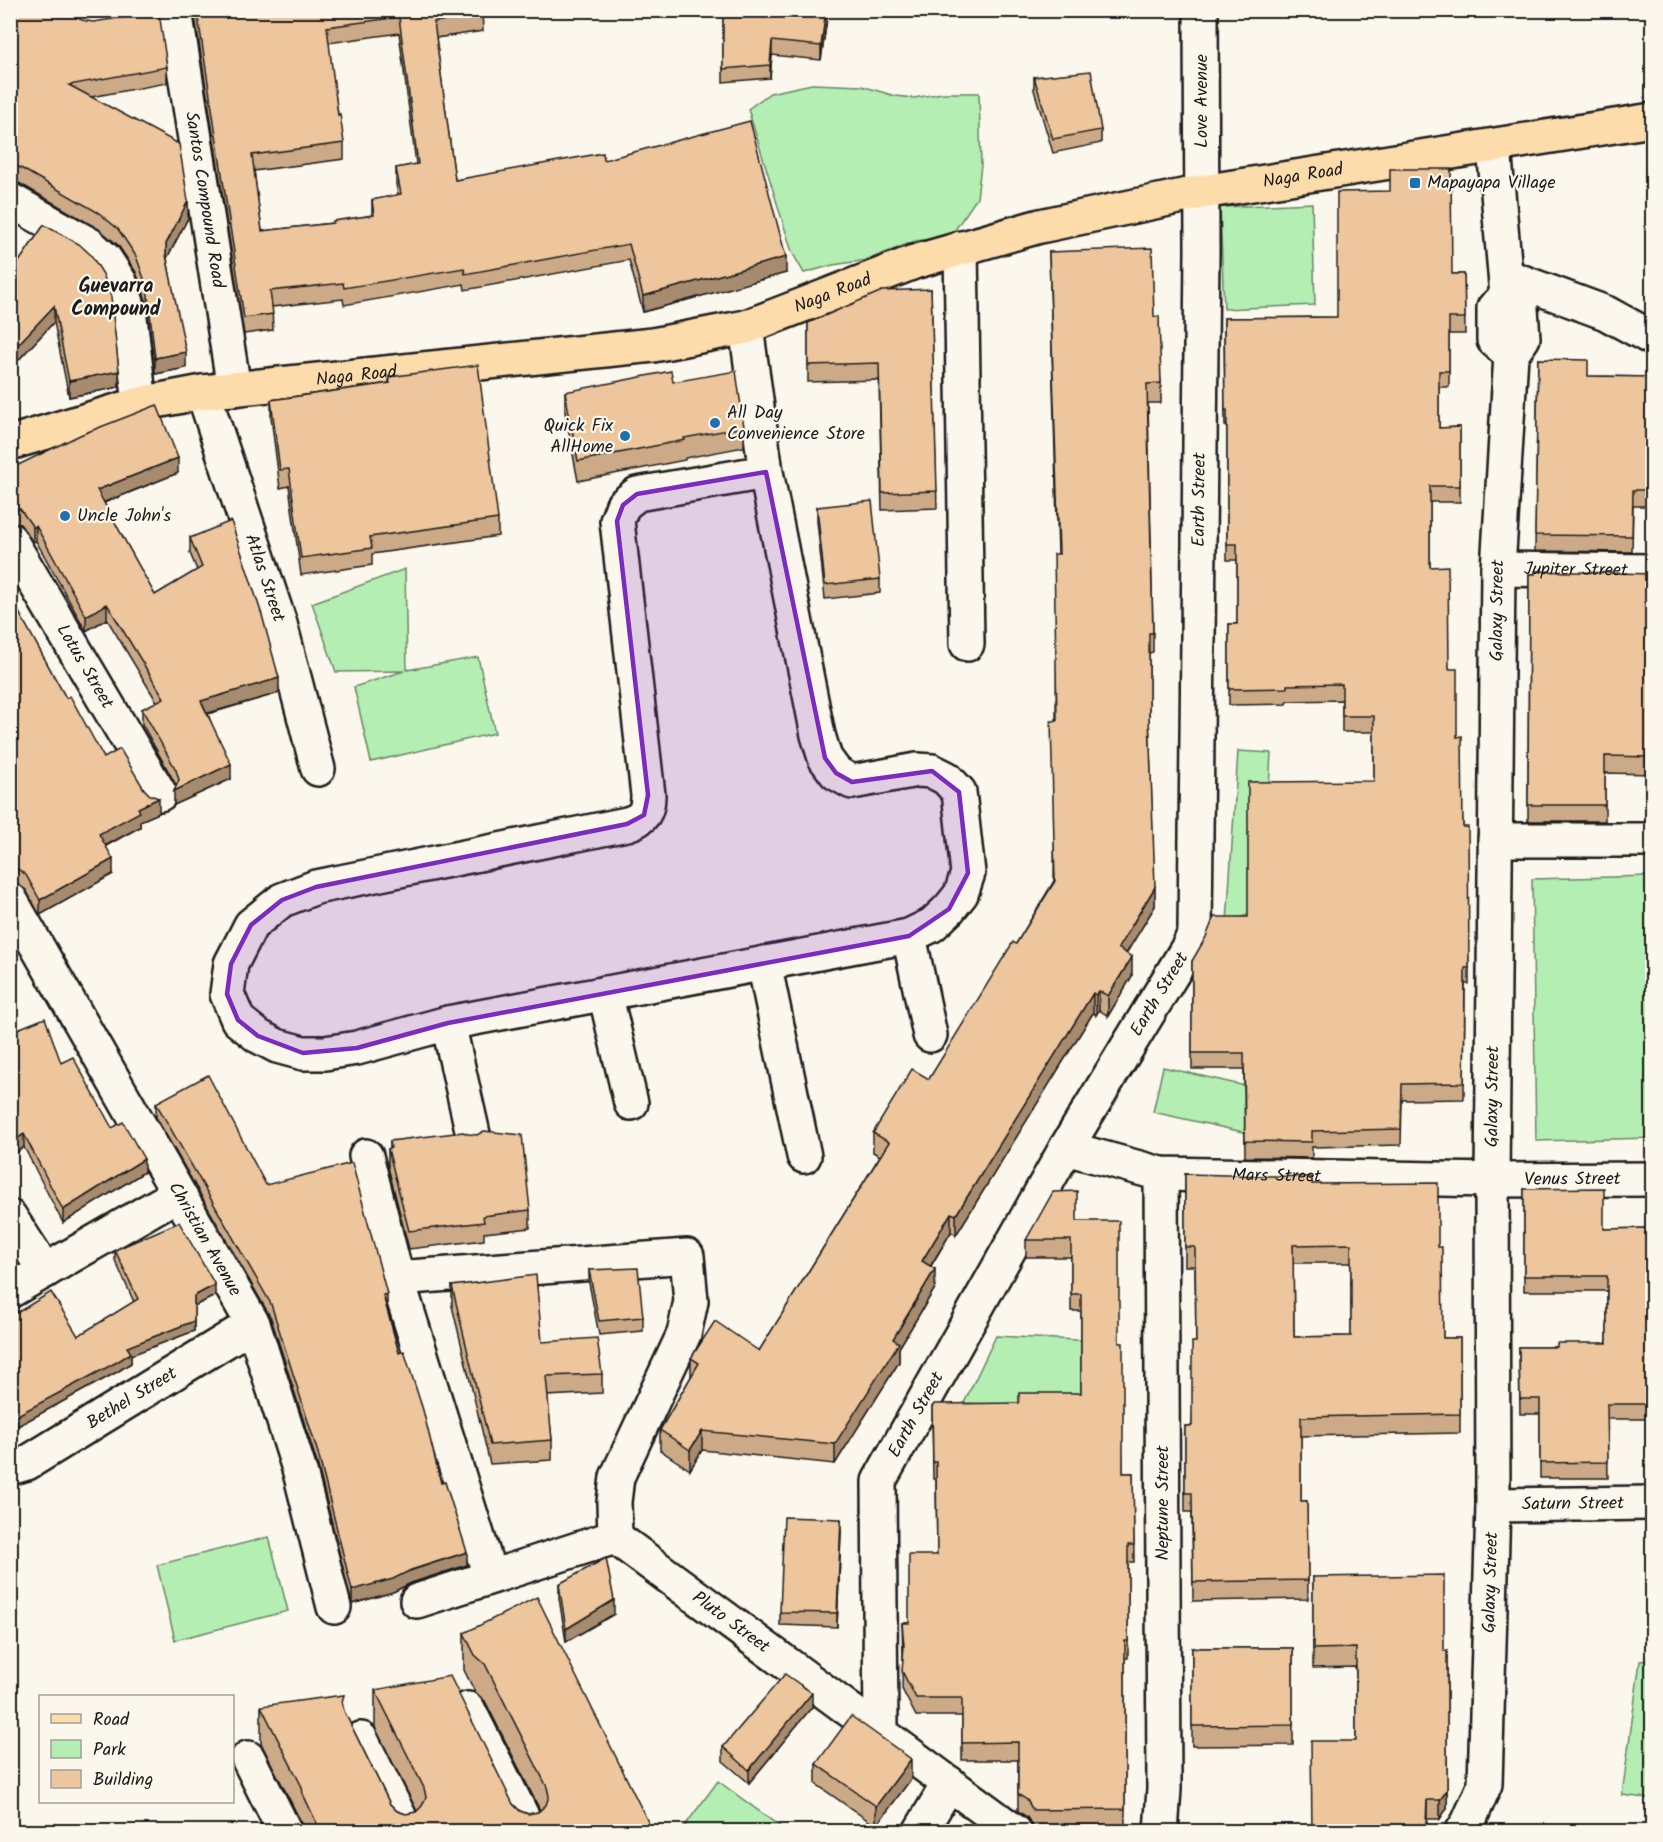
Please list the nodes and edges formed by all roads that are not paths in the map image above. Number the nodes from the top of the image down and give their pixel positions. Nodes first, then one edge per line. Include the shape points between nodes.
1 (71, 10) edge
2 (156, 10) edge
3 (175, 10) edge
4 (1201, 10) edge
5 (1653, 120) edge
6 (1494, 147) junction
7 (1202, 192) junction
8 (10, 200) edge
9 (961, 248) junction
10 (1507, 286) junction
11 (746, 327) junction
12 (1653, 338) edge
13 (219, 390) junction
14 (140, 404) junction
15 (10, 443) edge
16 (766, 472) junction
17 (10, 540) edge
18 (1498, 569) junction
19 (1653, 571) edge
20 (968, 644) dead end
21 (318, 769) dead end
22 (160, 794) dead end
23 (1496, 840) junction
24 (1653, 840) edge
25 (10, 898) edge
26 (909, 936) junction
27 (764, 963) junction
28 (605, 993) junction
29 (448, 1023) junction
30 (930, 1035) dead end
31 (630, 1103) dead end
32 (473, 1134) edge
33 (1066, 1148) junction
34 (366, 1155) dead end
35 (804, 1156) dead end
36 (1161, 1174) junction
37 (1653, 1179) edge
38 (1492, 1180) junction
39 (178, 1194) junction
40 (10, 1217) edge
41 (45, 1271) junction
42 (397, 1278) junction
43 (10, 1291) edge
44 (253, 1324) junction
45 (10, 1468) edge
46 (1653, 1503) edge
47 (1492, 1505) junction
48 (615, 1537) junction
49 (490, 1576) junction
50 (417, 1600) dead end
51 (334, 1606) dead end
52 (468, 1709) edge
53 (881, 1732) junction
54 (361, 1739) edge
55 (248, 1758) dead end
56 (949, 1783) junction
57 (285, 1832) edge
58 (407, 1832) edge
59 (530, 1832) edge
60 (920, 1832) edge
61 (1015, 1832) edge
62 (1161, 1832) edge
63 (1462, 1832) edge

1 - 2 street via 90,19
3 - 13 street, Santos Compound Road
4 - 7 street, Love Avenue
5 - 6 main road, Naga Road
6 - 7 main road, Naga Road
6 - 10 street, Galaxy Street
7 - 9 main road, Naga Road via 1040,226
7 - 33 street, Earth Street via 1196,932
8 - 14 street via 90,245 120,282 129,309
9 - 11 main road, Naga Road via 914,262
9 - 20 street
10 - 12 street via 1606,313
10 - 18 street, Galaxy Street via 1521,309 1523,338 1511,355
11 - 13 main road, Naga Road via 653,345
11 - 16 street
13 - 14 main road, Naga Road
13 - 21 street, Atlas Street
14 - 15 main road, Naga Road
16 - 26 street via 825,758 836,773 852,782 917,770 932,771 946,778 959,792 968,873 961,894 932,925
16 - 29 street via 637,494 623,505 618,521 648,795 648,805 638,821 316,887 282,900 250,925 231,964 227,994 238,1020 258,1036 303,1053 357,1048
17 - 22 street, Lotus Street
18 - 19 street, Jupiter Street
18 - 23 street, Galaxy Street
23 - 24 street
23 - 38 street, Galaxy Street
25 - 39 street, Christian Avenue
26 - 27 street
26 - 30 street
27 - 28 street
27 - 35 street
28 - 29 street
28 - 31 street
29 - 32 street
33 - 36 street, Mars Street
33 - 53 street, Earth Street via 879,1481
34 - 42 street
36 - 38 street, Mars Street
36 - 62 street, Neptune Street
37 - 38 street, Venus Street
38 - 47 street, Galaxy Street
39 - 41 street
39 - 44 street, Christian Avenue
40 - 41 street
41 - 43 street
42 - 48 street via 687,1256 691,1301 684,1334 618,1477
42 - 49 street
44 - 45 street, Bethel Street via 27,1463
44 - 51 street, Christian Avenue via 300,1472
46 - 47 street, Saturn Street
47 - 63 street, Galaxy Street via 1485,1784
48 - 49 street
48 - 53 street, Pluto Street
49 - 50 street
52 - 59 street
53 - 56 street, Pluto Street
54 - 58 street
55 - 57 street
56 - 60 street
56 - 61 street, Pluto Street

